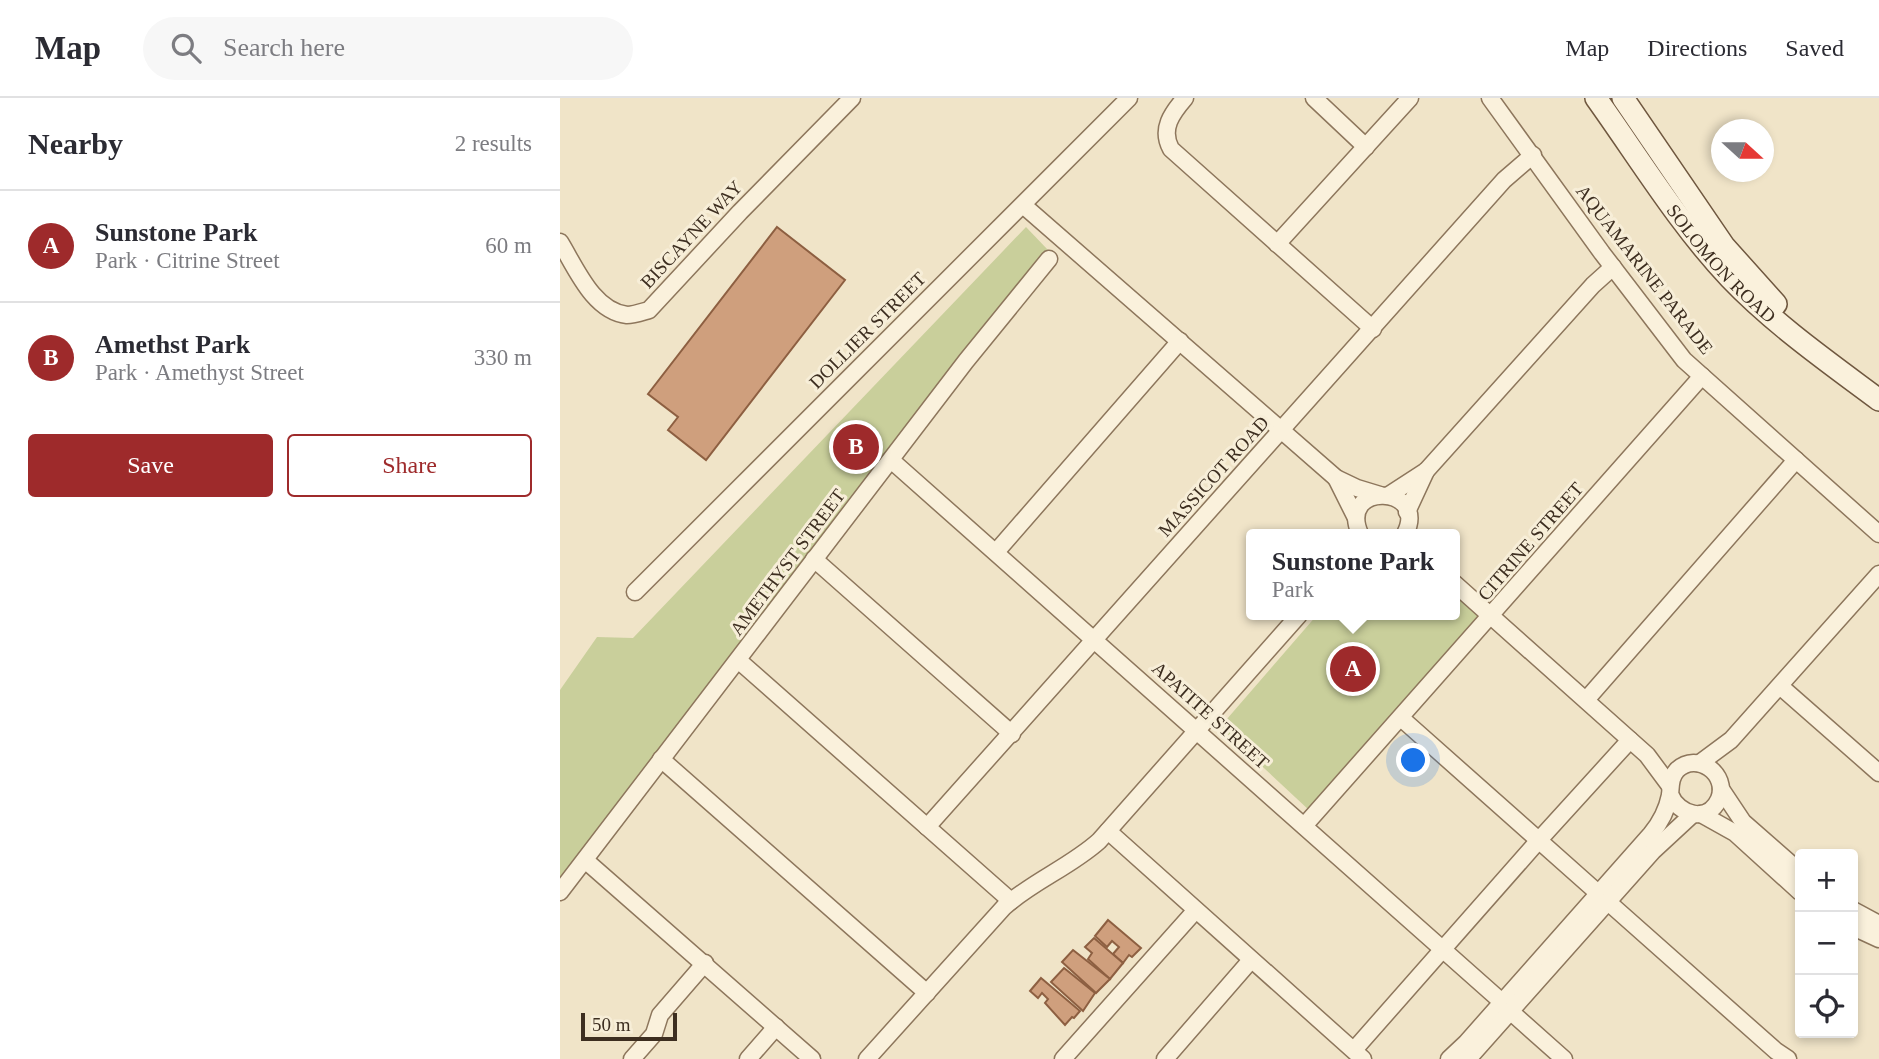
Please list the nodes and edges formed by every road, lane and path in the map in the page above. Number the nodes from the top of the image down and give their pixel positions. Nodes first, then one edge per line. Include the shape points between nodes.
1 (852, 98) edge
2 (1129, 98) edge
3 (1185, 98) edge
4 (1314, 98) edge
5 (1410, 98) edge
6 (1490, 98) edge
7 (1596, 98) edge
8 (1623, 98) edge
9 (1366, 147) junction
10 (1533, 155) junction
11 (1023, 205) junction
12 (1049, 228) junction
13 (560, 242) edge
14 (1277, 244) junction
15 (1049, 259) junction
16 (1088, 261) junction
17 (1613, 267) junction
18 (1373, 329) junction
19 (1180, 341) junction
20 (1702, 376) junction
21 (1879, 385) edge
22 (1879, 400) edge
23 (1282, 430) junction
24 (891, 460) junction
25 (1796, 460) junction
26 (1426, 471) junction
27 (1336, 478) junction
28 (1384, 495) junction
29 (1409, 526) edge
30 (1357, 528) edge
31 (1879, 534) edge
32 (996, 552) junction
33 (814, 559) junction
34 (1879, 574) edge
35 (1460, 588) edge
36 (635, 592) dead end
37 (1492, 616) junction
38 (1295, 620) edge
39 (1096, 639) junction
40 (738, 660) junction
41 (1780, 685) junction
42 (1586, 700) junction
43 (1401, 718) junction
44 (1196, 730) junction
45 (1012, 734) junction
46 (1630, 740) junction
47 (1731, 740) junction
48 (1647, 755) junction
49 (661, 759) junction
50 (1700, 763) junction
51 (1683, 766) junction
52 (1879, 773) edge
53 (1720, 784) junction
54 (1670, 790) junction
55 (1697, 814) junction
56 (1304, 826) junction
57 (927, 827) junction
58 (1108, 831) junction
59 (1539, 840) junction
60 (585, 860) junction
61 (1795, 868) edge
62 (1795, 887) edge
63 (560, 892) edge
64 (1603, 897) junction
65 (1011, 901) junction
66 (1195, 911) junction
67 (1855, 912) edge
68 (1879, 924) edge
69 (1858, 929) edge
70 (1879, 939) edge
71 (1442, 950) junction
72 (1251, 960) junction
73 (705, 963) junction
74 (927, 993) junction
75 (1506, 1006) junction
76 (776, 1027) junction
77 (1359, 1056) edge
78 (632, 1059) edge
79 (748, 1059) edge
80 (811, 1059) edge
81 (867, 1059) edge
82 (1063, 1059) edge
83 (1165, 1059) edge
84 (1449, 1059) edge
85 (1468, 1059) edge
86 (1564, 1059) edge
87 (1788, 1059) edge

1 - 13 street, BISCAYNE WAY via 649,310 628,315 606,308
2 - 11 street, DOLLIER STREET
3 - 14 street via 1167,128 1171,149
4 - 9 street
5 - 9 street
6 - 10 street, AQUAMARINE PARADE
7 - 22 main road, SOLOMON ROAD via 1677,213 1730,277 1775,320
8 - 21 main road, SOLOMON ROAD via 1733,256 1776,304
9 - 14 street
10 - 17 street, AQUAMARINE PARADE
10 - 18 street, MASSICOT ROAD via 1504,180
11 - 12 street
11 - 36 street, DOLLIER STREET
12 - 15 street
12 - 16 street
14 - 18 street
15 - 16 street via 1073,254
15 - 24 street, AMETHYST STREET
16 - 19 street
17 - 20 street, AQUAMARINE PARADE via 1684,360
17 - 26 street
18 - 23 street, MASSICOT ROAD
19 - 23 street
19 - 32 street
20 - 25 street, AQUAMARINE PARADE
20 - 37 street, CITRINE STREET
23 - 27 street
23 - 39 street, MASSICOT ROAD
24 - 32 street, APATITE STREET
24 - 33 street, AMETHYST STREET
25 - 31 street, AQUAMARINE PARADE
25 - 42 street
26 - 28 street
26 - 29 street
27 - 28 street
27 - 30 street
28 - 29 street via 1403,505
28 - 30 street via 1364,502
32 - 39 street, APATITE STREET
33 - 40 street, AMETHYST STREET
33 - 45 street
34 - 41 street
35 - 37 street
37 - 42 street
37 - 43 street, CITRINE STREET
38 - 44 street
39 - 44 street, APATITE STREET
39 - 45 street, MASSICOT ROAD
40 - 49 street, AMETHYST STREET
40 - 57 street
41 - 47 street
41 - 52 street
42 - 46 street
43 - 56 street, CITRINE STREET
43 - 59 street
44 - 56 street, APATITE STREET
44 - 58 street
45 - 57 street, MASSICOT ROAD
46 - 48 street
46 - 59 street
47 - 50 street
47 - 53 street
48 - 51 street
48 - 54 street
49 - 60 street, AMETHYST STREET
49 - 74 street
50 - 51 street
50 - 53 street via 1715,772
51 - 54 street via 1676,771
53 - 55 street via 1715,805
53 - 61 street via 1743,821
54 - 55 street via 1678,808
54 - 64 street via 1658,825
55 - 62 street via 1735,833
55 - 64 street
56 - 71 street, APATITE STREET
57 - 65 street
58 - 65 street via 1082,855
58 - 66 street
59 - 64 street
59 - 71 street
60 - 63 street, AMETHYST STREET
60 - 73 street
64 - 75 street
64 - 87 street
65 - 74 street
66 - 72 street
66 - 82 street
67 - 68 street
69 - 70 street
71 - 75 street, APATITE STREET
71 - 77 street
72 - 77 street
72 - 83 street
73 - 76 street
73 - 78 street via 660,1015 654,1034
74 - 81 street
75 - 84 street
75 - 85 street
75 - 86 street, APATITE STREET
76 - 79 street
76 - 80 street

